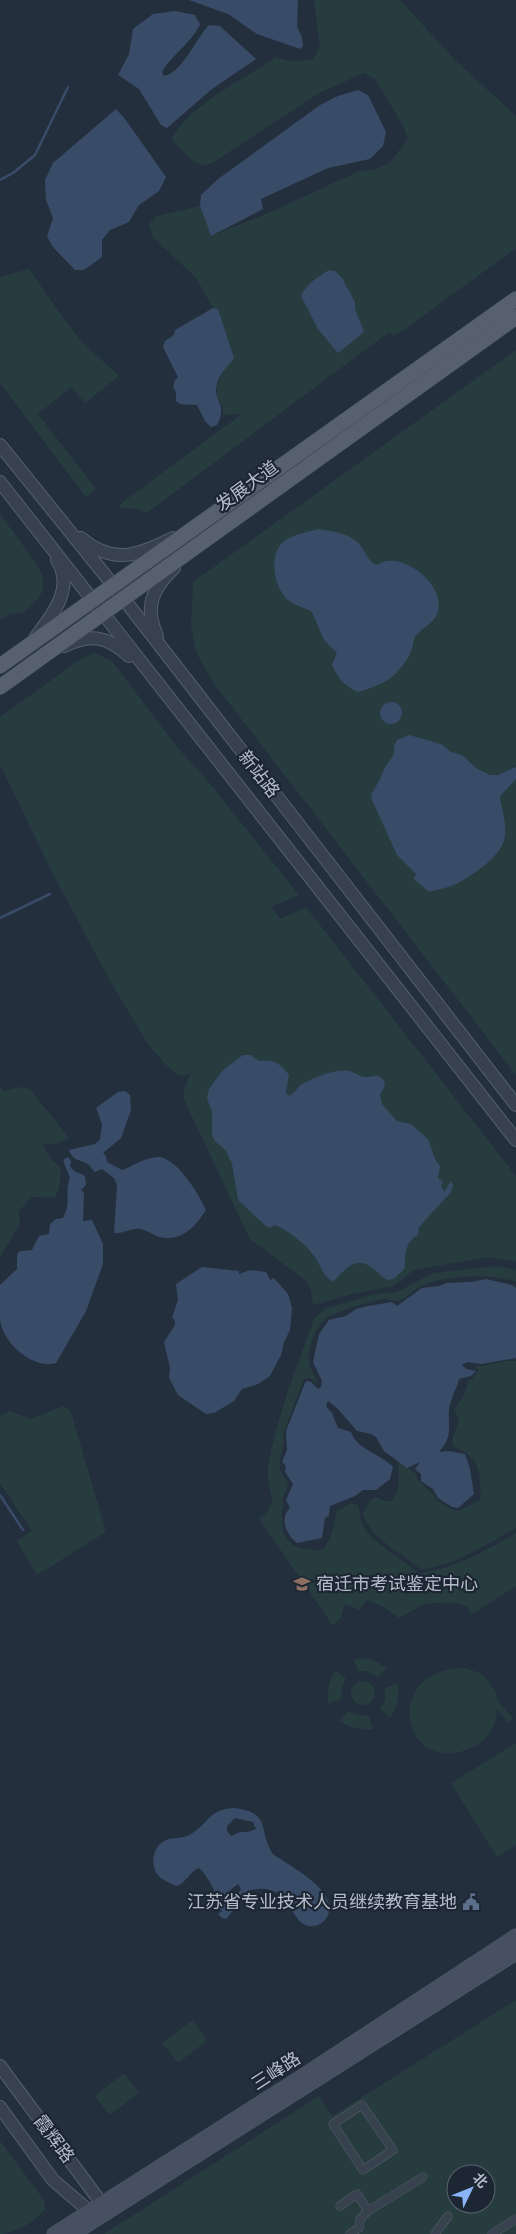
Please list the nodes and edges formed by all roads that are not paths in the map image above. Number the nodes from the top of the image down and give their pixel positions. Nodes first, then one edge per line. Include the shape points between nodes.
1 (516, 299) edge
2 (516, 317) edge
3 (0, 445) edge
4 (0, 482) edge
5 (47, 504) junction
6 (28, 517) junction
7 (199, 524) junction
8 (208, 537) junction
9 (112, 585) junction
10 (123, 598) junction
11 (93, 599) junction
12 (102, 613) junction
13 (32, 643) junction
14 (41, 657) junction
15 (0, 666) edge
16 (178, 670) junction
17 (156, 681) junction
18 (0, 687) edge
19 (516, 1105) edge
20 (516, 1140) edge
21 (516, 1936) edge
22 (516, 1953) edge
23 (0, 2066) edge
24 (0, 2107) edge
25 (393, 2150) joint
26 (423, 2177) dead end
27 (340, 2206) dead end
28 (105, 2208) junction
29 (368, 2211) junction
30 (92, 2216) junction
31 (448, 2216) dead end
32 (516, 2219) edge
33 (54, 2234) edge
34 (73, 2234) edge
35 (350, 2234) edge
36 (435, 2234) edge
37 (492, 2234) edge

1 - 7 main road, 发展大道
2 - 8 main road, 发展大道
3 - 5 street, 新站路
4 - 6 street, 新站路
5 - 7 street via 94,549 118,556 133,555
5 - 9 street, 新站路
6 - 11 street, 新站路
6 - 13 street via 63,575 62,597
7 - 9 main road, 发展大道
8 - 10 main road, 发展大道
8 - 16 street via 167,575 151,602 151,624
9 - 10 street, 新站路
9 - 11 main road, 发展大道
10 - 12 main road, 发展大道
10 - 16 street, 新站路
11 - 12 street, 新站路
11 - 13 main road, 发展大道
12 - 14 main road, 发展大道
12 - 17 street, 新站路
13 - 15 main road, 发展大道
14 - 17 street via 72,642 88,638 105,639 119,647
14 - 18 main road, 发展大道
16 - 19 street, 新站路
17 - 20 street, 新站路
21 - 28 main road, 三峰路
22 - 28 main road, 三峰路
23 - 28 street, 霞辉路
24 - 30 street, 霞辉路 via 53,2180
25 - 25 street via 363,2170 333,2124 362,2105
26 - 29 street
27 - 29 street via 357,2194
28 - 30 main road, 三峰路
29 - 35 street via 360,2219 359,2228
30 - 33 main road, 三峰路
30 - 34 main road, 三峰路
31 - 36 street
32 - 37 street

